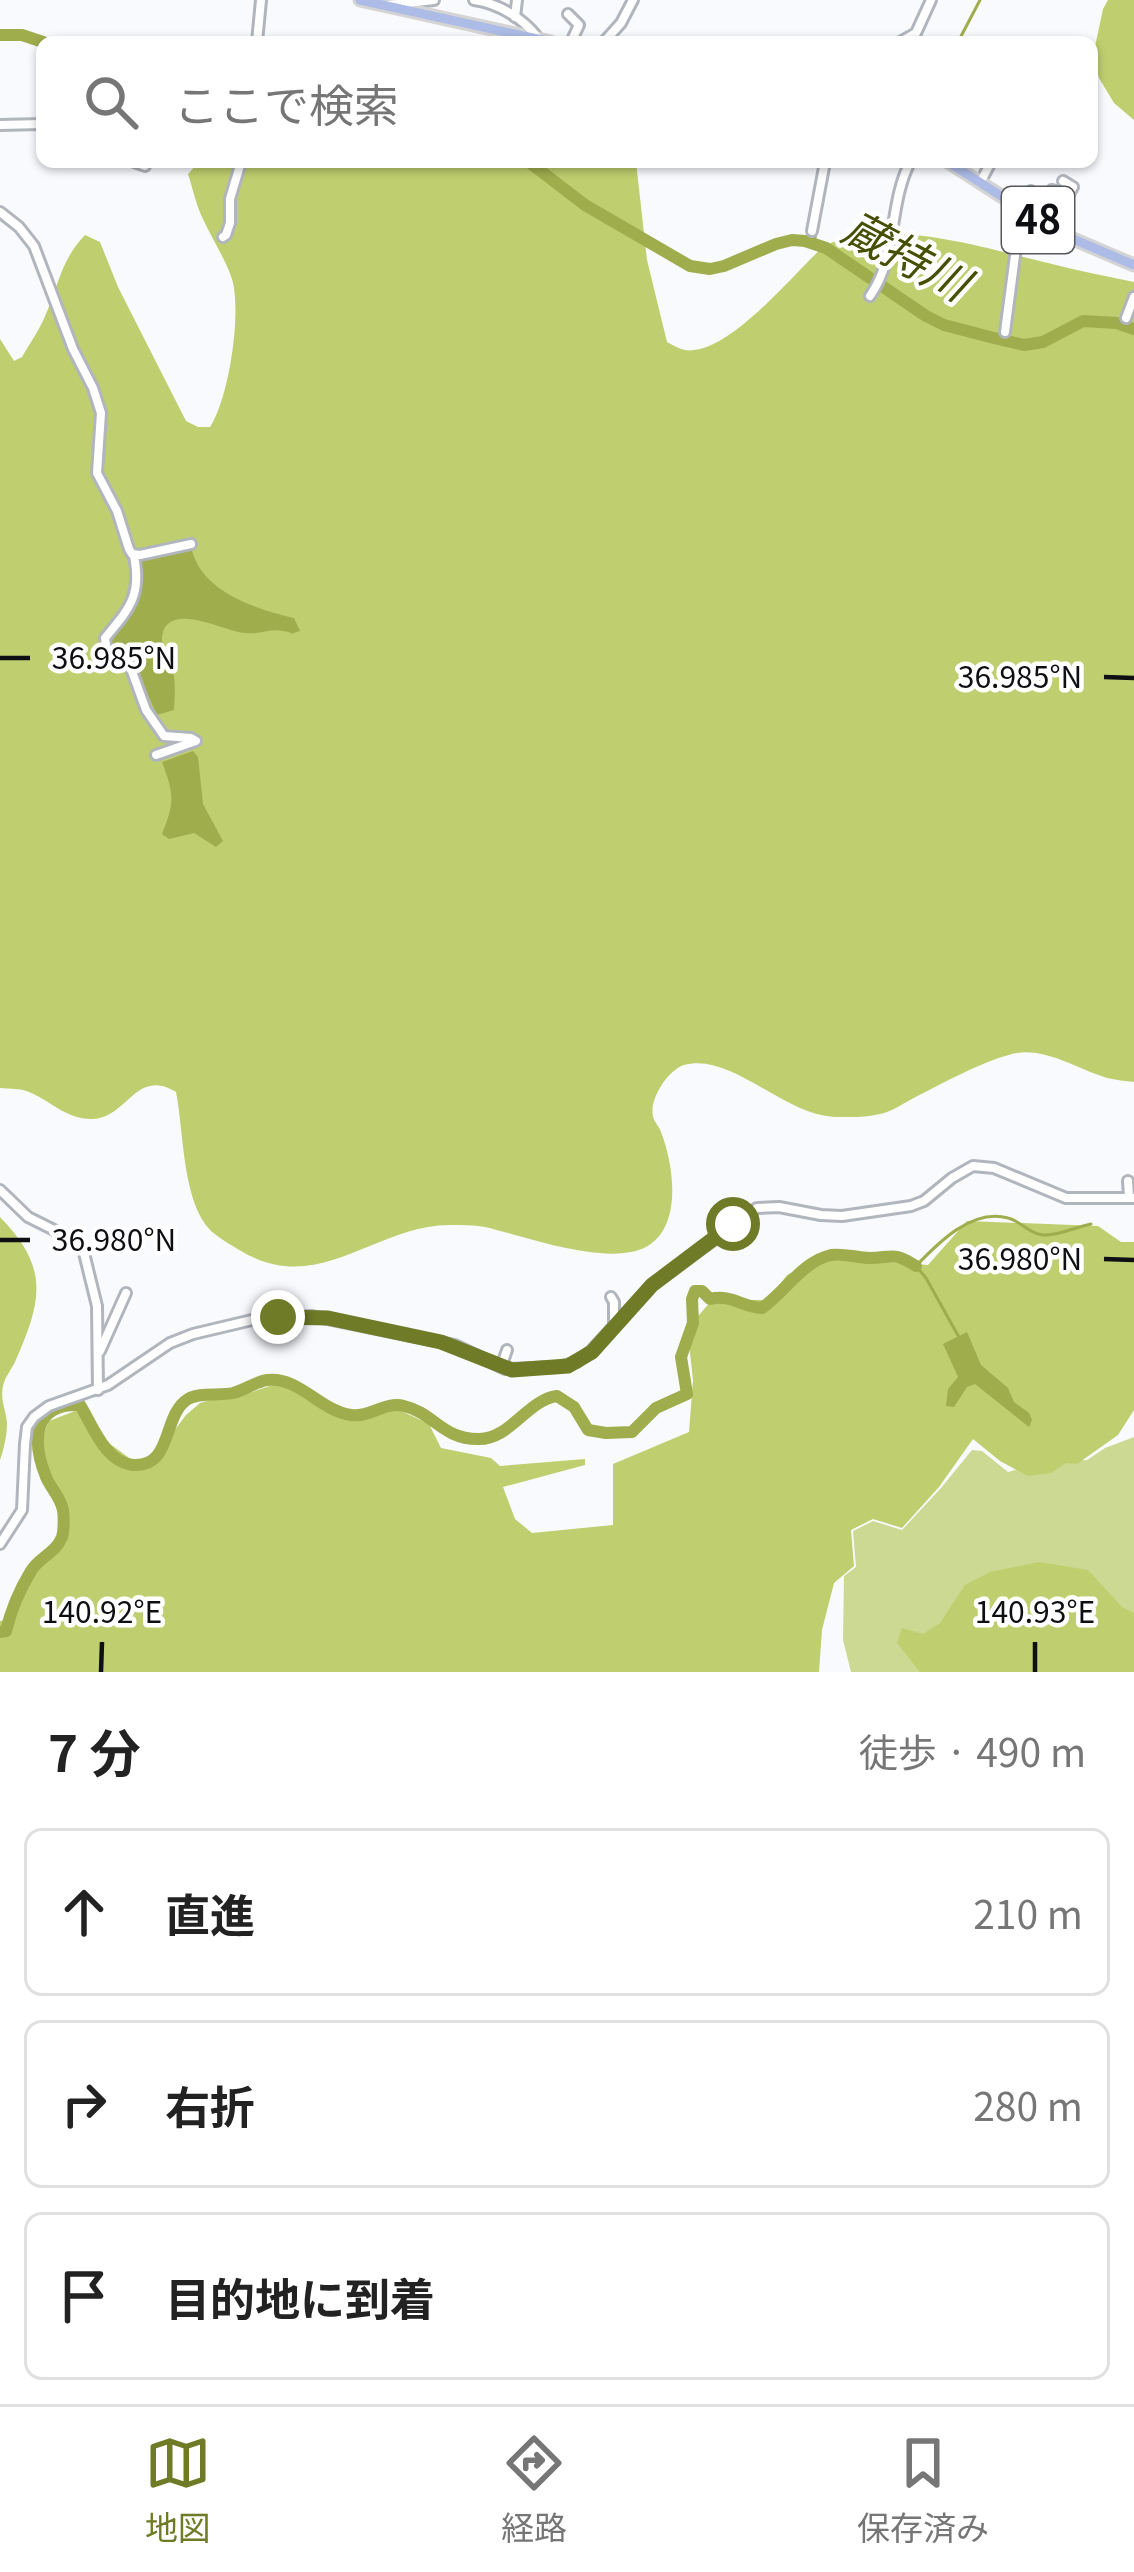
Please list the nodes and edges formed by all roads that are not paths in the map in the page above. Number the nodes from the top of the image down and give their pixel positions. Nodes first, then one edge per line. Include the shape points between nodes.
1 (261, 0) edge
2 (360, 0) edge
3 (434, 0) edge
4 (474, 0) edge
5 (517, 0) edge
6 (633, 0) edge
7 (931, 0) edge
8 (386, 6) junction
9 (568, 14) dead end
10 (515, 17) junction
11 (257, 36) edge
12 (501, 36) edge
13 (536, 36) edge
14 (574, 36) edge
15 (609, 36) edge
16 (911, 36) edge
17 (36, 124) edge
18 (0, 125) edge
19 (239, 168) edge
20 (824, 168) edge
21 (907, 168) edge
22 (957, 168) edge
23 (988, 168) edge
24 (1064, 181) dead end
25 (980, 183) junction
26 (1030, 191) dead end
27 (1017, 206) junction
28 (0, 212) edge
29 (1033, 217) junction
30 (812, 231) dead end
31 (1059, 233) junction
32 (223, 237) dead end
33 (1134, 265) edge
34 (871, 296) dead end
35 (1134, 297) edge
36 (1126, 318) dead end
37 (1005, 332) dead end
38 (191, 544) dead end
39 (134, 554) junction
40 (156, 754) dead end
41 (1128, 1181) dead end
42 (0, 1190) edge
43 (1131, 1197) edge
44 (126, 1293) dead end
45 (611, 1297) dead end
46 (614, 1326) junction
47 (507, 1350) dead end
48 (98, 1351) junction
49 (501, 1367) junction
50 (98, 1390) junction
51 (0, 1544) edge

1 - 11 street
2 - 8 main road
3 - 8 street
4 - 10 street
5 - 10 street
6 - 15 street
7 - 16 street
8 - 12 main road
9 - 14 street via 579,25
10 - 13 street
17 - 18 street
19 - 32 street
20 - 30 street
21 - 34 street via 884,274
22 - 25 main road, 48
23 - 25 street
24 - 31 street via 1073,187 1069,194 1050,194 1064,214
25 - 27 main road, 48
26 - 27 street
27 - 29 main road, 48
28 - 39 street via 34,246 93,388 101,413 97,473
29 - 31 main road, 48
29 - 37 street via 1016,248
31 - 33 main road, 48
35 - 36 street
38 - 39 street
39 - 40 street via 136,590 105,638 107,652 130,666 164,736 196,741
41 - 43 street
42 - 48 street via 83,1249
43 - 46 street via 1066,1198 974,1166 925,1201 895,1209 842,1216 762,1207 652,1285
44 - 48 street
45 - 46 street
46 - 49 street via 568,1366
47 - 49 street
48 - 50 street
49 - 50 street via 441,1342 328,1318 278,1317 170,1343
50 - 51 street via 49,1406 28,1427 22,1510

